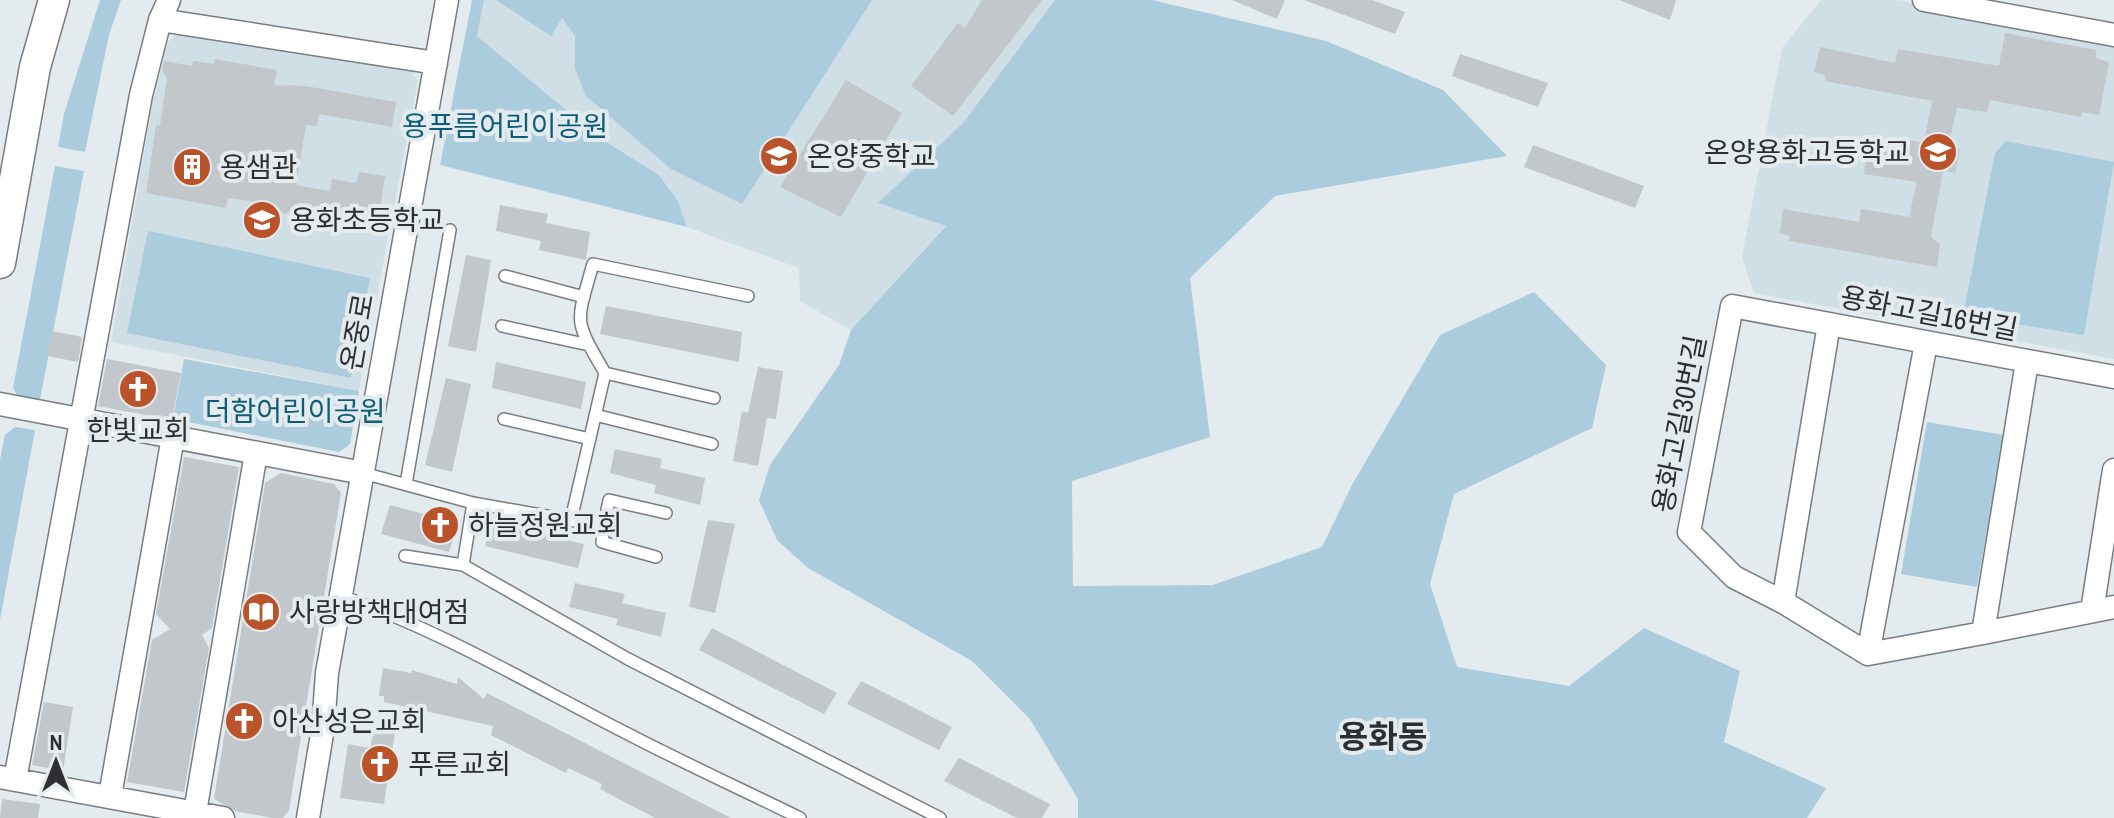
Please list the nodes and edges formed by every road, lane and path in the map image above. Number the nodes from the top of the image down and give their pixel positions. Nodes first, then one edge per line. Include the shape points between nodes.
1 (54, 0) edge
2 (447, 0) edge
3 (1924, 0) edge
4 (164, 10) edge
5 (2114, 35) edge
6 (436, 63) junction
7 (450, 230) dead end
8 (0, 263) edge
9 (505, 276) dead end
10 (748, 296) dead end
11 (584, 297) junction
12 (1732, 306) joint
13 (1829, 324) junction
14 (502, 326) dead end
15 (1926, 343) junction
16 (589, 345) junction
17 (2027, 362) junction
18 (605, 373) junction
19 (2114, 377) edge
20 (714, 398) dead end
21 (0, 404) edge
22 (595, 415) junction
23 (80, 419) junction
24 (504, 419) dead end
25 (173, 437) junction
26 (590, 439) junction
27 (712, 444) dead end
28 (256, 453) junction
29 (363, 473) junction
30 (2114, 475) edge
31 (406, 484) junction
32 (473, 503) junction
33 (666, 513) dead end
34 (571, 520) junction
35 (604, 526) junction
36 (405, 556) dead end
37 (656, 557) dead end
38 (463, 565) junction
39 (341, 596) junction
40 (1783, 602) junction
41 (2103, 609) edge
42 (1983, 633) junction
43 (1868, 654) junction
44 (7, 778) edge
45 (110, 796) junction
46 (195, 812) junction
47 (223, 818) edge
48 (308, 818) edge
49 (800, 818) edge
50 (940, 818) edge

1 - 8 main road via 35,67
2 - 6 street, 온중로
3 - 5 street
4 - 6 street
4 - 23 street via 138,110
6 - 29 street, 온중로
7 - 31 lane
9 - 11 lane
10 - 11 lane via 593,264
11 - 16 lane via 577,317
12 - 13 street, 용화고길16번길
12 - 40 street, 용화고길30번길 via 1689,532 1734,577
13 - 15 street, 용화고길16번길
13 - 40 street
14 - 16 lane
15 - 17 street, 용화고길16번길
15 - 43 street
16 - 18 lane
17 - 19 street, 용화고길16번길
17 - 42 street
18 - 20 lane
18 - 22 lane
21 - 23 street
22 - 26 lane
22 - 27 lane
23 - 25 street
23 - 44 street
24 - 26 lane
25 - 28 street
25 - 45 street
26 - 34 lane
28 - 29 street
28 - 46 street
29 - 31 lane
29 - 39 street, 온중로
30 - 41 street
31 - 32 lane
32 - 34 lane
32 - 38 lane
33 - 35 lane via 609,500
34 - 35 lane
35 - 37 lane via 602,542
36 - 38 lane
38 - 50 lane via 628,659
39 - 48 street, 온중로
39 - 49 lane via 386,612 561,696
40 - 43 street, 용화고길30번길
41 - 42 street
42 - 43 street
44 - 45 street
45 - 46 street
46 - 47 street

